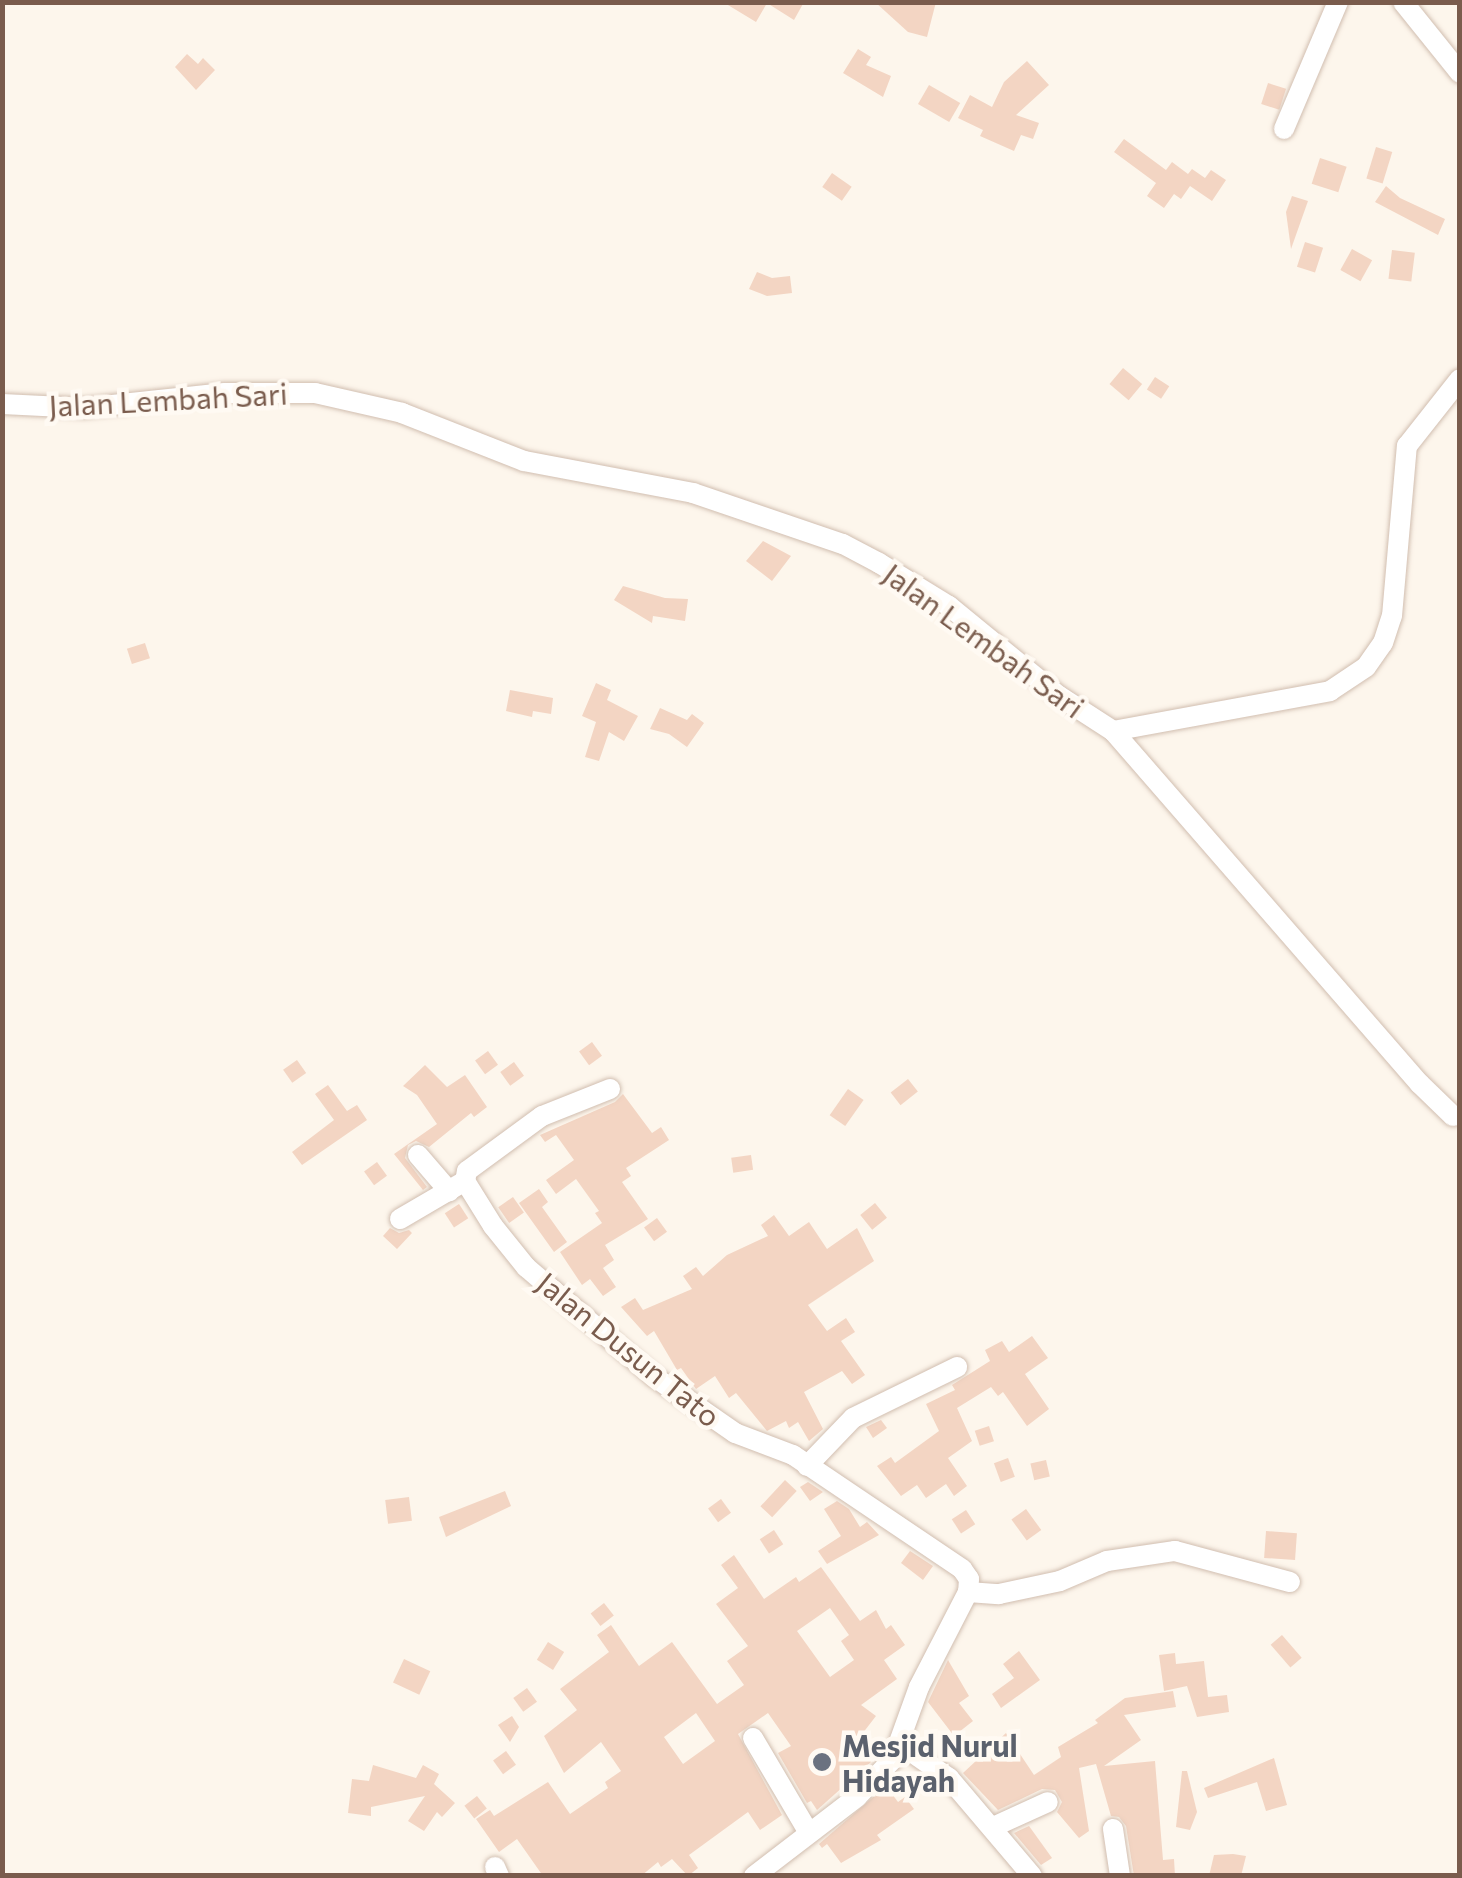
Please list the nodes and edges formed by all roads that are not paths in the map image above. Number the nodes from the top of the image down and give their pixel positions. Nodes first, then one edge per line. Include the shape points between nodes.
1 (1338, 2) edge
2 (1403, 2) edge
3 (1460, 73) edge
4 (1284, 129) dead end
5 (1460, 379) edge
6 (2, 404) edge
7 (1113, 731) junction
8 (610, 1089) dead end
9 (1453, 1116) dead end
10 (418, 1155) dead end
11 (457, 1186) junction
12 (400, 1219) dead end
13 (957, 1367) dead end
14 (807, 1466) junction
15 (1290, 1582) dead end
16 (968, 1592) junction
17 (753, 1738) dead end
18 (900, 1744) junction
19 (1048, 1802) dead end
20 (993, 1826) junction
21 (1113, 1829) dead end
22 (809, 1833) junction
23 (754, 1876) edge
24 (1032, 1876) edge
25 (1120, 1876) edge

1 - 4 street
2 - 3 street
5 - 7 street, Jalan Lembah Sari via 1407,446 1392,616 1366,667 1330,691
6 - 7 street, Jalan Lembah Sari via 103,408 254,391 315,394 402,413 524,462 693,493 843,544 879,563 948,606 1058,696
7 - 9 street
8 - 11 street via 530,1124
10 - 11 street, Jalan Dusun Tato
11 - 12 street
11 - 14 street, Jalan Dusun Tato via 509,1248 654,1376 736,1433
13 - 14 street via 852,1418
14 - 16 street, Jalan Dusun Tato via 962,1569
15 - 16 street via 1174,1552 1107,1562 1060,1582 999,1594
16 - 18 street via 918,1688
17 - 22 street
18 - 20 street via 949,1778
18 - 22 street via 857,1798
19 - 20 street
20 - 24 street
21 - 25 street
22 - 23 street

